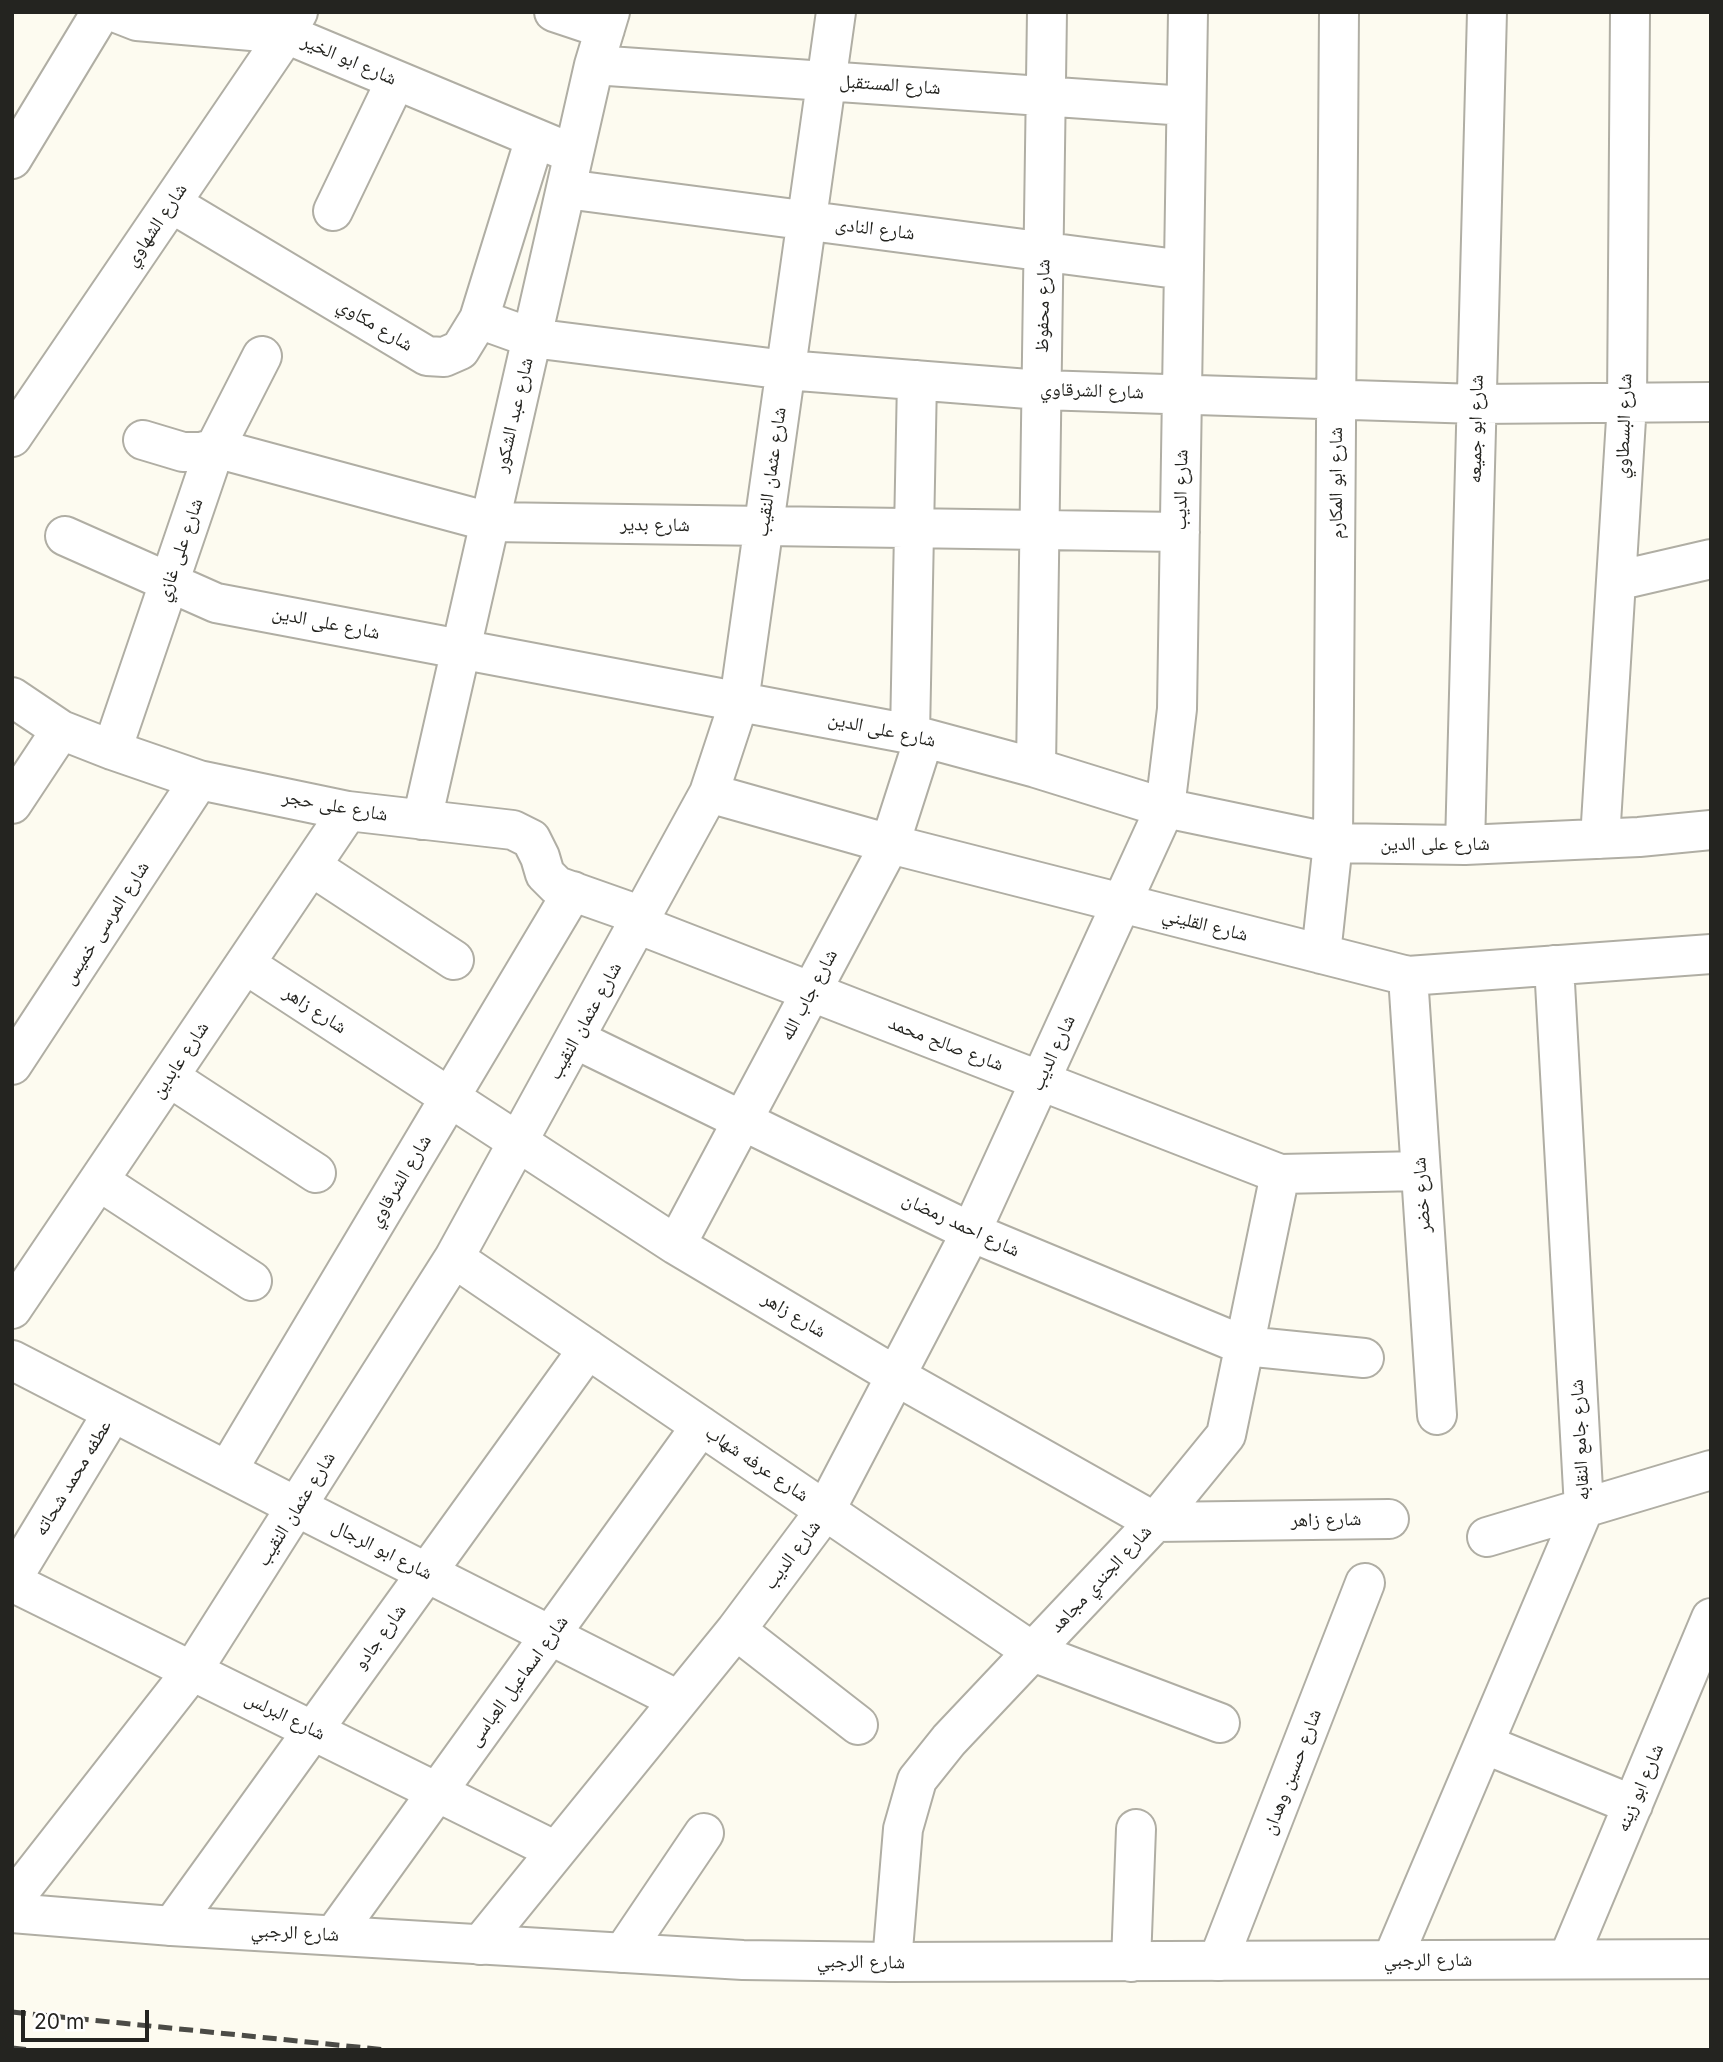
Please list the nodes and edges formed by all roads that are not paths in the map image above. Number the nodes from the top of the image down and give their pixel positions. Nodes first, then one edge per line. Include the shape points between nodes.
1 (101, 12) edge
2 (114, 12) edge
3 (554, 12) edge
4 (836, 12) edge
5 (1047, 12) edge
6 (1188, 12) edge
7 (1339, 12) edge
8 (1487, 12) edge
9 (1624, 13) edge
10 (607, 21) edge
11 (292, 23) edge
12 (594, 65) junction
13 (396, 80) junction
14 (826, 81) junction
15 (1046, 96) junction
16 (1186, 107) junction
17 (535, 138) junction
18 (12, 159) edge
19 (570, 171) junction
20 (171, 203) junction
21 (333, 211) dead end
22 (807, 220) junction
23 (1044, 251) junction
24 (1184, 270) junction
25 (479, 319) junction
26 (531, 338) junction
27 (262, 356) dead end
28 (786, 370) junction
29 (917, 380) junction
30 (1041, 390) junction
31 (1182, 394) junction
32 (1336, 399) junction
33 (1711, 402) edge
34 (1627, 403) junction
35 (1477, 404) junction
36 (12, 437) edge
37 (143, 440) dead end
38 (215, 448) junction
39 (490, 522) junction
40 (764, 526) junction
41 (915, 529) junction
42 (1039, 530) junction
43 (1180, 532) junction
44 (65, 536) dead end
45 (1711, 559) edge
46 (1616, 581) junction
47 (170, 582) junction
48 (461, 649) junction
49 (12, 697) edge
50 (739, 702) junction
51 (61, 730) junction
52 (917, 736) junction
53 (112, 750) junction
54 (1036, 768) junction
55 (199, 780) junction
56 (709, 793) junction
57 (12, 804) edge
58 (1165, 808) junction
59 (348, 811) junction
60 (422, 820) junction
61 (1711, 830) edge
62 (1600, 839) junction
63 (1333, 843) junction
64 (890, 844) junction
65 (1465, 845) junction
66 (311, 866) junction
67 (573, 891) junction
68 (1121, 904) junction
69 (640, 920) junction
70 (1321, 954) junction
71 (1711, 954) edge
72 (454, 960) dead end
73 (245, 964) junction
74 (1554, 965) junction
75 (1408, 976) junction
76 (811, 992) junction
77 (575, 1040) junction
78 (12, 1065) edge
79 (169, 1077) junction
80 (1040, 1081) junction
81 (449, 1098) junction
82 (742, 1120) junction
83 (518, 1143) junction
84 (1421, 1171) junction
85 (316, 1173) dead end
86 (1280, 1174) junction
87 (99, 1181) junction
88 (971, 1231) junction
89 (676, 1245) junction
90 (454, 1258) junction
91 (252, 1281) dead end
92 (12, 1309) edge
93 (1244, 1346) junction
94 (588, 1349) junction
95 (1364, 1358) dead end
96 (12, 1360) edge
97 (896, 1376) junction
98 (113, 1412) junction
99 (1437, 1415) dead end
100 (701, 1426) junction
101 (1711, 1470) edge
102 (227, 1471) junction
103 (297, 1507) junction
104 (1584, 1508) junction
105 (825, 1511) junction
106 (1390, 1519) dead end
107 (1155, 1522) junction
108 (1487, 1537) dead end
109 (427, 1573) junction
110 (12, 1581) edge
111 (1365, 1583) dead end
112 (1711, 1618) edge
113 (736, 1630) junction
114 (550, 1635) junction
115 (1032, 1652) junction
116 (192, 1671) junction
117 (678, 1700) junction
118 (1220, 1723) dead end
119 (858, 1725) dead end
120 (313, 1730) junction
121 (1484, 1744) junction
122 (438, 1792) junction
123 (1633, 1805) junction
124 (1136, 1829) dead end
125 (704, 1833) dead end
126 (556, 1851) junction
127 (12, 1901) edge
128 (12, 1913) edge
129 (172, 1926) junction
130 (334, 1935) junction
131 (480, 1945) junction
132 (622, 1953) junction
133 (1568, 1959) junction
134 (1711, 1959) edge
135 (1392, 1960) junction
136 (1219, 1961) junction
137 (892, 1962) junction
138 (1131, 1962) junction

1 - 18 street
2 - 11 street, شارع ابو الخير via 137,22
3 - 10 street
4 - 14 street, شارع عثمان النقيب
5 - 15 street, شارع محفوظ
6 - 16 street, شارع الديب
7 - 32 street, شارع ابو المكارم
8 - 35 street, شارع ابو جميعه
9 - 34 street, شارع البسطاوي
10 - 12 street, شارع عبد الشكور
11 - 13 street, شارع ابو الخير
11 - 20 street, شارع الشهاوي
12 - 14 street, شارع المستقبل
12 - 19 street, شارع عبد الشكور
13 - 17 street, شارع ابو الخير
13 - 21 street
14 - 15 street, شارع المستقبل
14 - 22 street, شارع عثمان النقيب
15 - 16 street, شارع المستقبل
15 - 23 street, شارع محفوظ
16 - 24 street, شارع الديب
17 - 19 street, شارع ابو الخير
17 - 25 street, شارع مكاوي
19 - 22 street, شارع النادى
19 - 26 street, شارع عبد الشكور
20 - 25 street, شارع مكاوي via 427,356 444,358 460,350
20 - 36 street, شارع الشهاوي
22 - 23 street, شارع النادى
22 - 28 street, شارع عثمان النقيب
23 - 24 street, شارع النادى
23 - 30 street, شارع محفوظ
24 - 31 street, شارع الديب
25 - 26 street, شارع الشرقاوي
26 - 28 street, شارع الشرقاوي
26 - 39 street, شارع عبد الشكور
27 - 38 street, شارع على غازي
28 - 29 street, شارع الشرقاوي
28 - 40 street, شارع عثمان النقيب
29 - 30 street, شارع الشرقاوي
29 - 41 street, شارع جاب الله
30 - 31 street, شارع الشرقاوي
30 - 42 street, شارع محفوظ
31 - 32 street, شارع الشرقاوي
31 - 43 street, شارع الديب
32 - 35 street, شارع الشرقاوي
32 - 63 street, شارع ابو المكارم
33 - 34 street, شارع الشرقاوي
34 - 35 street, شارع الشرقاوي
34 - 46 street, شارع البسطاوي
35 - 65 street, شارع ابو جميعه
37 - 38 street, شارع بدير via 183,452
38 - 39 street, شارع بدير
38 - 47 street, شارع على غازي
39 - 40 street, شارع بدير
39 - 48 street, شارع عبد الشكور
40 - 41 street, شارع بدير
40 - 50 street, شارع عثمان النقيب
41 - 42 street, شارع بدير
41 - 52 street, شارع جاب الله
42 - 43 street, شارع بدير
42 - 54 street, شارع محفوظ
43 - 58 street, شارع الديب via 1177,709
44 - 47 street, شارع على الدين
45 - 46 street
46 - 62 street, شارع البسطاوي
47 - 48 street, شارع على الدين via 216,603
47 - 53 street, شارع على غازي
48 - 50 street, شارع على الدين
48 - 60 street, شارع عبد الشكور
49 - 51 street, شارع على حجر
50 - 52 street, شارع على الدين
50 - 56 street, شارع عثمان النقيب
51 - 53 street, شارع على حجر
51 - 57 street
52 - 54 street, شارع على الدين
52 - 64 street, شارع جاب الله
53 - 55 street, شارع على حجر
54 - 58 street, شارع على الدين
55 - 59 street, شارع على حجر
55 - 78 street, شارع المرسى خميس
56 - 64 street, شارع القليني
56 - 69 street, شارع عثمان النقيب
58 - 63 street, شارع على الدين
58 - 68 street, شارع الديب
59 - 60 street, شارع على حجر
59 - 66 street, شارع عابدين
60 - 67 street, شارع على حجر via 513,831 531,839 545,874 557,886
61 - 62 street, شارع على الدين
62 - 65 street, شارع على الدين
63 - 65 street, شارع على الدين
63 - 70 street, شارع ابو المكارم
64 - 68 street, شارع القليني
64 - 76 street, شارع جاب الله
66 - 72 street
66 - 73 street, شارع عابدين
67 - 69 street, شارع على حجر
67 - 81 street, شارع الشرقاوي
68 - 70 street, شارع القليني
68 - 80 street, شارع الديب
69 - 76 street, شارع صالح محمد
69 - 77 street, شارع عثمان النقيب
70 - 75 street, شارع القليني
71 - 74 street, شارع القليني
73 - 79 street, شارع عابدين
73 - 81 street, شارع زاهر
74 - 75 street, شارع القليني
74 - 104 street, شارع جامع النقابه
75 - 84 street, شارع خضر
76 - 80 street, شارع صالح محمد
76 - 82 street, شارع جاب الله
77 - 82 street, شارع احمد رمضان
77 - 83 street, شارع عثمان النقيب
79 - 85 street
79 - 87 street, شارع عابدين
80 - 86 street, شارع صالح محمد
80 - 88 street, شارع الديب
81 - 83 street, شارع زاهر
81 - 102 street, شارع الشرقاوي
82 - 88 street, شارع احمد رمضان
82 - 89 street, شارع جاب الله
83 - 89 street, شارع زاهر
83 - 90 street, شارع عثمان النقيب
84 - 86 street, شارع صالح محمد
84 - 99 street, شارع خضر
86 - 93 street, شارع الجندي مجاهد
87 - 91 street
87 - 92 street, شارع عابدين
88 - 93 street, شارع احمد رمضان
88 - 97 street, شارع الديب
89 - 97 street, شارع زاهر
90 - 94 street, شارع عرفه شهاب
90 - 103 street, شارع عثمان النقيب
93 - 95 street, شارع احمد رمضان
93 - 107 street, شارع الجندي مجاهد via 1226,1435
94 - 100 street, شارع عرفه شهاب
94 - 109 street, شارع جادو
96 - 98 street, شارع ابو الرجال
97 - 105 street, شارع الديب
97 - 107 street, شارع زاهر
98 - 102 street, شارع ابو الرجال
98 - 110 street, عطفه محمد شحاته
100 - 105 street, شارع عرفه شهاب
100 - 114 street, شارع اسماعيل العباسى
101 - 104 street
102 - 103 street, شارع ابو الرجال
103 - 109 street, شارع ابو الرجال
103 - 116 street, شارع عثمان النقيب
104 - 108 street
104 - 121 street, شارع جامع النقابه
105 - 113 street, شارع الديب
105 - 115 street, شارع عرفه شهاب
106 - 107 street, شارع زاهر
107 - 115 street, شارع الجندي مجاهد
109 - 114 street, شارع ابو الرجال
109 - 120 street, شارع جادو
110 - 116 street, شارع البرلس
111 - 136 street, شارع حسين وهدان
112 - 123 street, شارع ابو زينه
113 - 117 street, شارع الديب
113 - 119 street
114 - 117 street, شارع ابو الرجال
114 - 122 street, شارع اسماعيل العباسى
115 - 118 street, شارع عرفه شهاب
115 - 137 street, شارع الجندي مجاهد via 917,1780 904,1829
116 - 120 street, شارع البرلس
116 - 127 street, شارع عثمان النقيب
117 - 126 street, شارع الديب
120 - 122 street, شارع البرلس
120 - 129 street, شارع جادو
121 - 123 street
121 - 135 street, شارع جامع النقابه
122 - 126 street, شارع البرلس
122 - 130 street, شارع اسماعيل العباسى
123 - 133 street, شارع ابو زينه
124 - 138 street
125 - 132 street
126 - 131 street, شارع الديب
128 - 129 street, شارع الرجبي
129 - 130 street, شارع الرجبي
130 - 131 street, شارع الرجبي
131 - 132 street, شارع الرجبي
132 - 137 street, شارع الرجبي
133 - 134 street, شارع الرجبي
133 - 135 street, شارع الرجبي
135 - 136 street, شارع الرجبي
136 - 138 street, شارع الرجبي
137 - 138 street, شارع الرجبي

